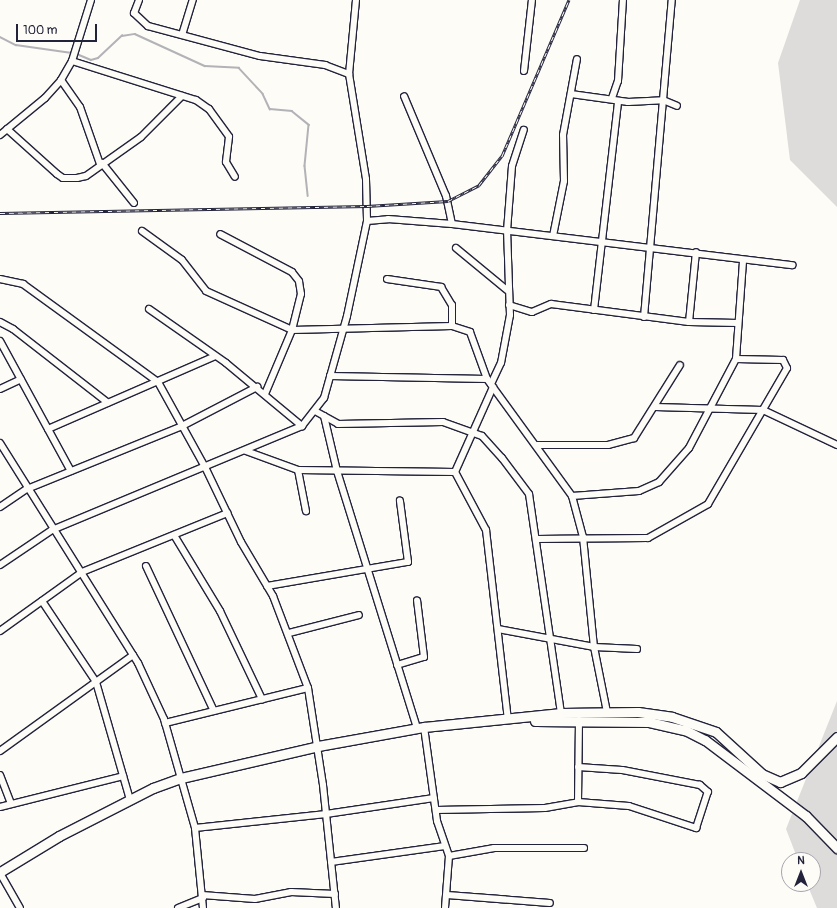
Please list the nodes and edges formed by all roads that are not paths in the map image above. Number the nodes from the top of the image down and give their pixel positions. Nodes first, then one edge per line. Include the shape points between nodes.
1 (91, 0) edge
2 (139, 0) edge
3 (193, 0) edge
4 (356, 0) edge
5 (532, 0) edge
6 (623, 0) edge
7 (672, 0) edge
8 (182, 35) junction
9 (72, 59) junction
10 (577, 59) dead end
11 (524, 71) dead end
12 (349, 74) junction
13 (60, 80) junction
14 (571, 94) junction
15 (182, 96) junction
16 (404, 96) dead end
17 (615, 100) junction
18 (663, 100) junction
19 (677, 106) dead end
20 (7, 129) junction
21 (524, 130) dead end
22 (0, 135) edge
23 (101, 163) junction
24 (234, 177) dead end
25 (134, 203) dead end
26 (367, 221) junction
27 (452, 224) junction
28 (507, 231) junction
29 (142, 232) dead end
30 (220, 234) dead end
31 (553, 236) junction
32 (602, 242) junction
33 (456, 248) dead end
34 (648, 249) junction
35 (696, 252) junction
36 (743, 261) junction
37 (793, 265) dead end
38 (0, 279) edge
39 (387, 279) dead end
40 (507, 290) junction
41 (509, 305) junction
42 (149, 309) dead end
43 (594, 310) junction
44 (644, 317) junction
45 (0, 322) edge
46 (689, 322) junction
47 (738, 323) junction
48 (452, 326) junction
49 (344, 329) junction
50 (292, 330) junction
51 (0, 341) edge
52 (215, 356) junction
53 (736, 360) junction
54 (680, 365) dead end
55 (330, 376) junction
56 (21, 379) junction
57 (487, 379) junction
58 (158, 382) junction
59 (492, 386) junction
60 (257, 387) junction
61 (0, 389) edge
62 (265, 394) junction
63 (108, 403) junction
64 (656, 407) junction
65 (710, 407) junction
66 (763, 410) junction
67 (315, 411) junction
68 (324, 416) junction
69 (182, 426) junction
70 (302, 426) junction
71 (48, 429) junction
72 (475, 434) junction
73 (0, 443) edge
74 (537, 445) junction
75 (837, 445) edge
76 (246, 451) junction
77 (206, 468) junction
78 (298, 470) junction
79 (71, 471) junction
80 (337, 471) junction
81 (455, 472) junction
82 (27, 489) junction
83 (572, 496) junction
84 (400, 501) dead end
85 (0, 507) edge
86 (306, 511) dead end
87 (227, 513) junction
88 (52, 530) junction
89 (174, 535) junction
90 (583, 537) junction
91 (537, 539) junction
92 (0, 565) edge
93 (146, 566) dead end
94 (368, 569) junction
95 (82, 572) junction
96 (267, 586) junction
97 (417, 600) dead end
98 (42, 601) junction
99 (359, 615) dead end
100 (498, 629) junction
101 (0, 631) edge
102 (289, 633) junction
103 (550, 637) junction
104 (594, 647) junction
105 (636, 649) dead end
106 (133, 655) junction
107 (397, 665) junction
108 (96, 682) junction
109 (308, 688) junction
110 (262, 699) junction
111 (214, 711) junction
112 (607, 712) junction
113 (561, 713) junction
114 (508, 719) junction
115 (579, 720) junction
116 (165, 723) junction
117 (421, 727) junction
118 (837, 737) edge
119 (318, 746) junction
120 (0, 751) edge
121 (578, 767) junction
122 (0, 775) edge
123 (123, 776) junction
124 (181, 778) junction
125 (434, 798) junction
126 (130, 800) junction
127 (578, 802) junction
128 (11, 804) junction
129 (0, 807) edge
130 (436, 810) junction
131 (326, 814) junction
132 (195, 828) junction
133 (445, 846) junction
134 (584, 848) dead end
135 (837, 848) edge
136 (448, 856) junction
137 (331, 862) junction
138 (0, 873) edge
139 (335, 894) junction
140 (447, 895) junction
141 (202, 896) junction
142 (550, 903) dead end
143 (20, 908) edge
144 (178, 908) edge
145 (203, 908) edge
146 (336, 908) edge
147 (445, 908) edge

1 - 9 street
2 - 8 street via 134,13 138,20
3 - 8 street
4 - 12 street
5 - 11 street
6 - 17 street
7 - 18 street
8 - 12 street via 260,56 325,65
9 - 13 street
9 - 15 street
10 - 14 street
12 - 26 street via 366,179
13 - 20 street via 45,98
13 - 23 street via 80,107
14 - 17 street
14 - 31 street via 563,136 564,180
15 - 23 street via 142,137
15 - 24 street via 196,100 221,122 229,137 226,162
16 - 27 street via 446,196
17 - 18 street
17 - 32 street
18 - 19 street
18 - 34 street
20 - 22 street
20 - 23 street via 63,178 86,176
21 - 28 street via 512,166
23 - 25 street
26 - 27 street via 388,218
26 - 49 street
27 - 28 street
28 - 31 street
28 - 40 street
29 - 50 street via 182,260 206,291
30 - 50 street via 296,277 301,294
31 - 32 street
32 - 34 street
32 - 43 street
33 - 40 street
34 - 35 street
34 - 44 street
35 - 36 street
35 - 46 street
36 - 37 street
36 - 47 street
38 - 58 street via 23,284
39 - 48 street via 441,287 452,305
40 - 41 street
41 - 43 street via 532,312 547,304
41 - 59 street via 510,315 501,363
42 - 52 street
43 - 44 street
44 - 46 street
45 - 63 street via 13,329
46 - 47 street
47 - 53 street
48 - 49 street
48 - 57 street via 470,332
49 - 50 street
49 - 55 street
50 - 62 street
51 - 56 street
52 - 58 street
52 - 60 street
53 - 65 street
53 - 66 street via 786,363
54 - 64 street
55 - 57 street
55 - 67 street via 324,398
56 - 61 street
56 - 71 street
57 - 59 street
58 - 63 street
58 - 69 street
59 - 72 street
59 - 74 street
60 - 62 street
60 - 69 street
62 - 70 street
63 - 71 street
64 - 65 street
64 - 74 street via 634,438 621,442
65 - 66 street
65 - 83 street via 689,448 659,482 639,491
66 - 75 street
66 - 90 street via 708,504 648,538
67 - 68 street
67 - 70 street
68 - 72 street via 338,424 443,422
68 - 80 street
69 - 77 street
69 - 79 street
70 - 76 street
71 - 79 street
72 - 81 street
72 - 91 street via 502,458 529,494
73 - 82 street
74 - 83 street
76 - 77 street
76 - 78 street
77 - 87 street
77 - 88 street
78 - 80 street
78 - 86 street
79 - 82 street
80 - 81 street
80 - 94 street
81 - 100 street via 486,530
82 - 85 street
82 - 88 street
83 - 90 street
84 - 94 street via 410,558 404,564
87 - 89 street
87 - 96 street
88 - 92 street
88 - 95 street
89 - 95 street
89 - 110 street via 220,611
90 - 91 street
90 - 104 street
91 - 103 street
93 - 111 street
94 - 96 street
94 - 107 street
95 - 98 street
95 - 106 street
96 - 102 street
97 - 107 street via 424,657
98 - 101 street
98 - 108 street
99 - 102 street
100 - 103 street
100 - 114 street
102 - 109 street
103 - 104 street
103 - 113 street
104 - 105 street
104 - 112 street
106 - 108 street
106 - 116 street
107 - 117 street
108 - 120 street
108 - 123 street
109 - 110 street
109 - 119 street
110 - 111 street
111 - 116 street
112 - 113 highway
112 - 118 highway via 638,712 697,723 716,732 762,774 780,782 801,773
113 - 114 highway
114 - 115 highway
114 - 117 highway
115 - 121 street
115 - 135 highway via 648,722 685,730 705,740 806,816
116 - 124 street
117 - 119 highway
117 - 125 street
119 - 124 highway
119 - 131 street
121 - 127 street
121 - 127 street via 622,770 700,785 708,792 696,828 629,806
122 - 128 street
123 - 126 street
123 - 128 street
124 - 126 highway
124 - 132 street
125 - 130 street
125 - 131 street
126 - 138 highway
127 - 130 street via 546,808
128 - 129 street
130 - 133 street
131 - 132 street
131 - 137 street
132 - 141 street
133 - 136 street
133 - 137 street
134 - 136 street via 494,848
136 - 140 street
137 - 139 street
138 - 143 street
139 - 141 street via 291,892 255,898
139 - 146 street
140 - 142 street
140 - 147 street
141 - 144 street
141 - 145 street

